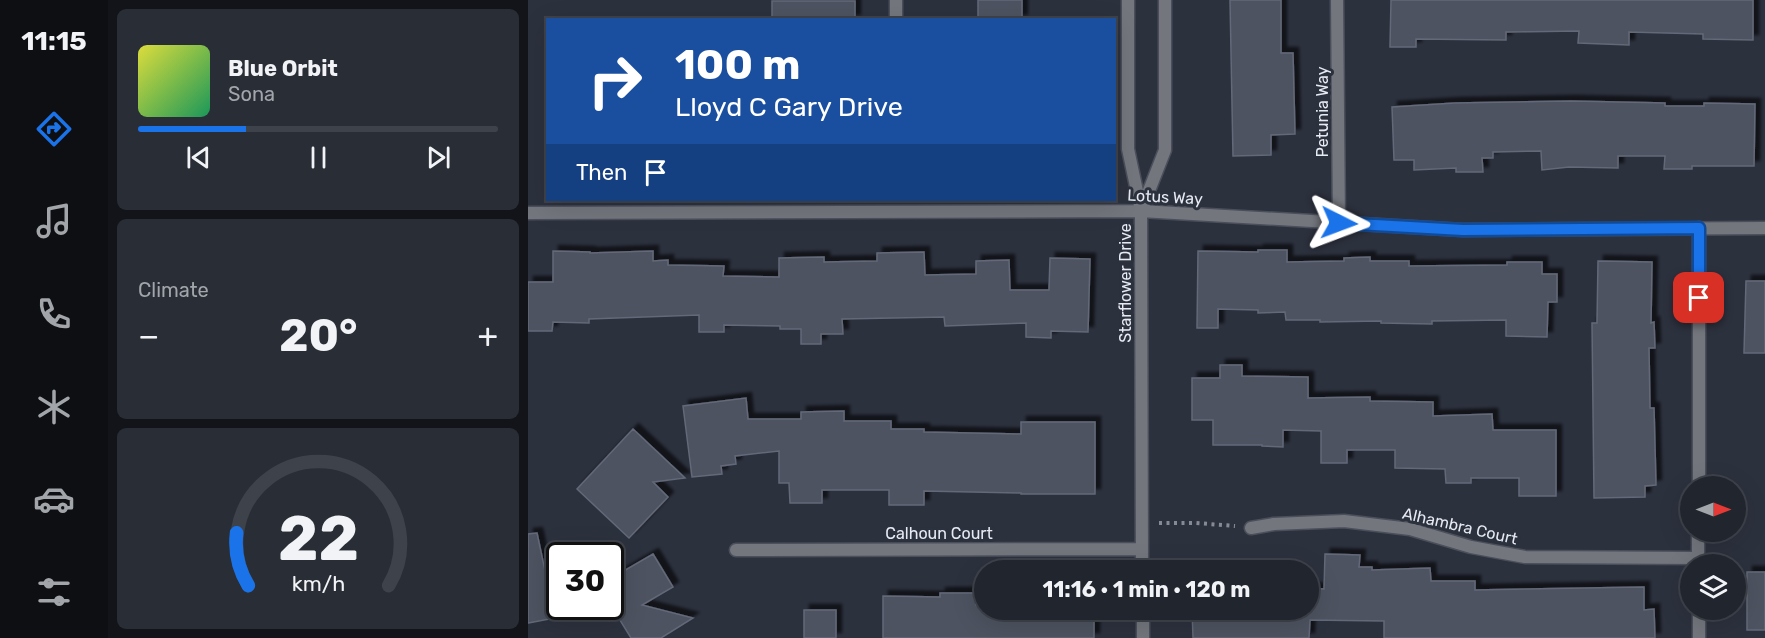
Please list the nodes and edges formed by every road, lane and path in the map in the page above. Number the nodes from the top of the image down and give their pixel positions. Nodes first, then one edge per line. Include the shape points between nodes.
1 (896, 0) edge
2 (1128, 0) edge
3 (1165, 0) edge
4 (1337, 0) edge
5 (896, 18) edge
6 (897, 206) edge
7 (1141, 211) junction
8 (528, 213) edge
9 (1339, 223) junction
10 (1699, 228) junction
11 (1765, 228) edge
12 (1698, 476) edge
13 (1142, 522) junction
14 (1251, 528) joint
15 (1142, 549) junction
16 (736, 550) dead end
17 (1142, 560) edge
18 (1680, 561) edge
19 (1143, 620) edge
20 (1699, 620) edge
21 (1143, 638) edge
22 (1699, 638) edge

1 - 5 street
2 - 7 street via 1128,149
3 - 7 street, Starflower Drive via 1165,150
4 - 9 street, Petunia Way
6 - 7 street, Lotus Way
6 - 8 street, Lotus Way
7 - 9 street, Lotus Way
7 - 13 street, Starflower Drive
9 - 10 street, Lotus Way via 1463,230
10 - 11 street, Lotus Way
10 - 12 street
13 - 14 path
13 - 15 street, Starflower Drive
14 - 18 street, Alhambra Court via 1344,521 1410,529 1525,557
15 - 16 street, Calhoun Court
15 - 17 street, Starflower Drive
19 - 21 street
20 - 22 street

